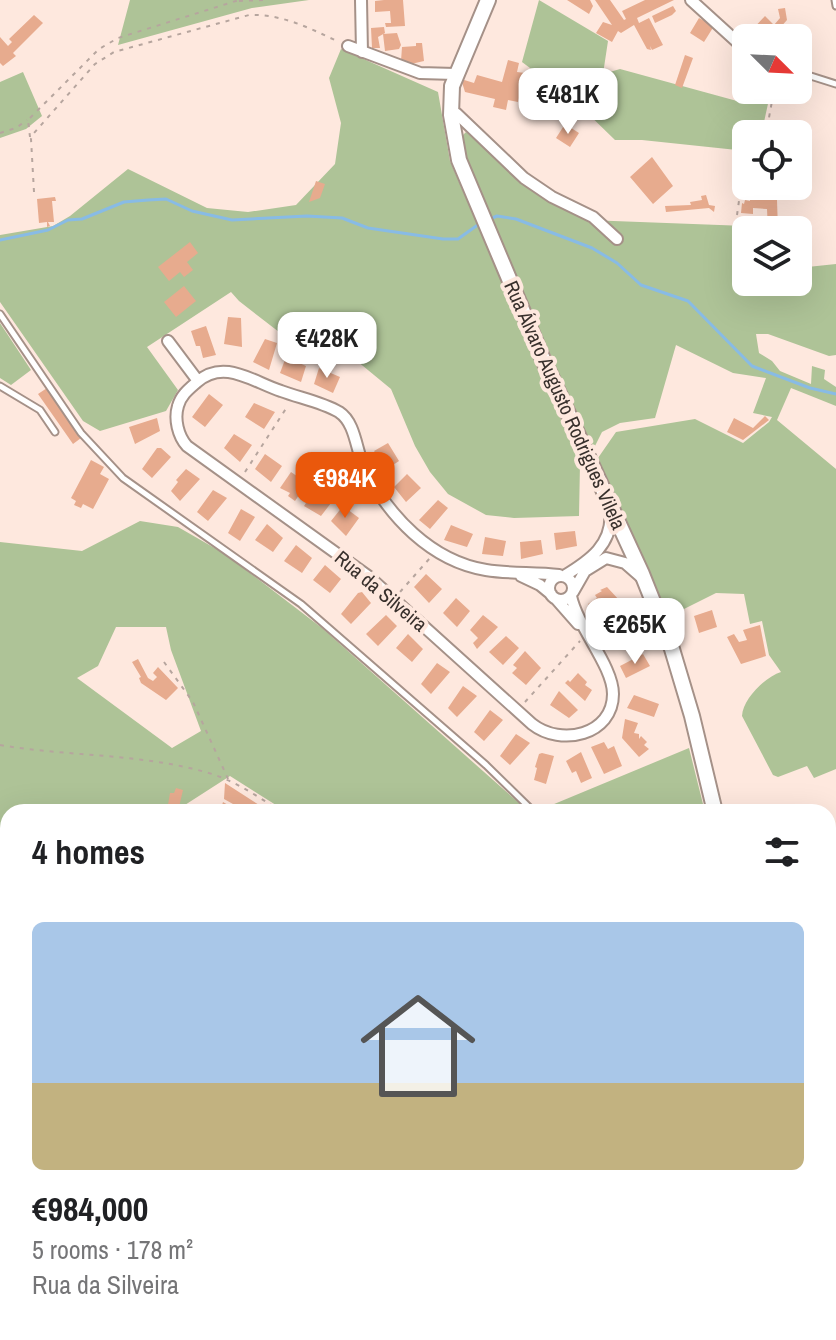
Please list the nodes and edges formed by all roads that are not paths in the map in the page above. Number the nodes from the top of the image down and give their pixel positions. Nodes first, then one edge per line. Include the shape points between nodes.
1 (361, 0) edge
2 (488, 0) edge
3 (691, 0) edge
4 (835, 0) edge
5 (836, 6) edge
6 (732, 37) edge
7 (348, 46) road end
8 (362, 52) junction
9 (455, 74) junction
10 (812, 76) edge
11 (836, 84) edge
12 (451, 111) junction
13 (617, 239) dead end
14 (0, 314) edge
15 (168, 341) dead end
16 (198, 381) junction
17 (0, 386) edge
18 (55, 432) dead end
19 (608, 502) junction
20 (626, 540) junction
21 (602, 546) junction
22 (614, 559) junction
23 (512, 573) junction
24 (562, 576) junction
25 (643, 578) junction
26 (572, 594) junction
27 (553, 597) junction
28 (585, 632) junction
29 (526, 804) edge
30 (713, 804) edge

1 - 8 street
2 - 9 main road, Rua Álvaro Augusto Rodrigues Vilela
3 - 6 street
4 - 5 lane
7 - 8 street
8 - 9 street via 420,73
9 - 12 main road, Rua Álvaro Augusto Rodrigues Vilela
10 - 11 lane
12 - 13 street via 524,178 593,217
12 - 19 main road, Rua Álvaro Augusto Rodrigues Vilela via 459,160 481,215
14 - 29 lane via 81,433 123,478 301,604
15 - 16 street
16 - 23 street, Rua da Silveira via 212,372 237,372 343,416 368,475 416,536 467,565
16 - 28 street, Rua da Silveira via 178,404 179,432 187,446 349,562 517,711 557,737 578,735 602,722 612,702 612,683
17 - 18 lane via 40,410
19 - 20 main road, Rua Álvaro Augusto Rodrigues Vilela
19 - 21 street via 611,524
20 - 21 street via 614,535
20 - 22 street via 622,554
20 - 25 main road, Rua Álvaro Augusto Rodrigues Vilela
21 - 24 street
22 - 25 street
22 - 26 street via 596,562 585,571
23 - 24 street, Rua da Silveira
23 - 27 street, Rua da Silveira
24 - 26 street, Rua da Silveira via 573,583
24 - 27 street via 550,582
25 - 30 main road, Rua Álvaro Augusto Rodrigues Vilela via 680,672
26 - 27 street via 564,600
26 - 28 street, Rua da Silveira
27 - 28 street, Rua da Silveira

